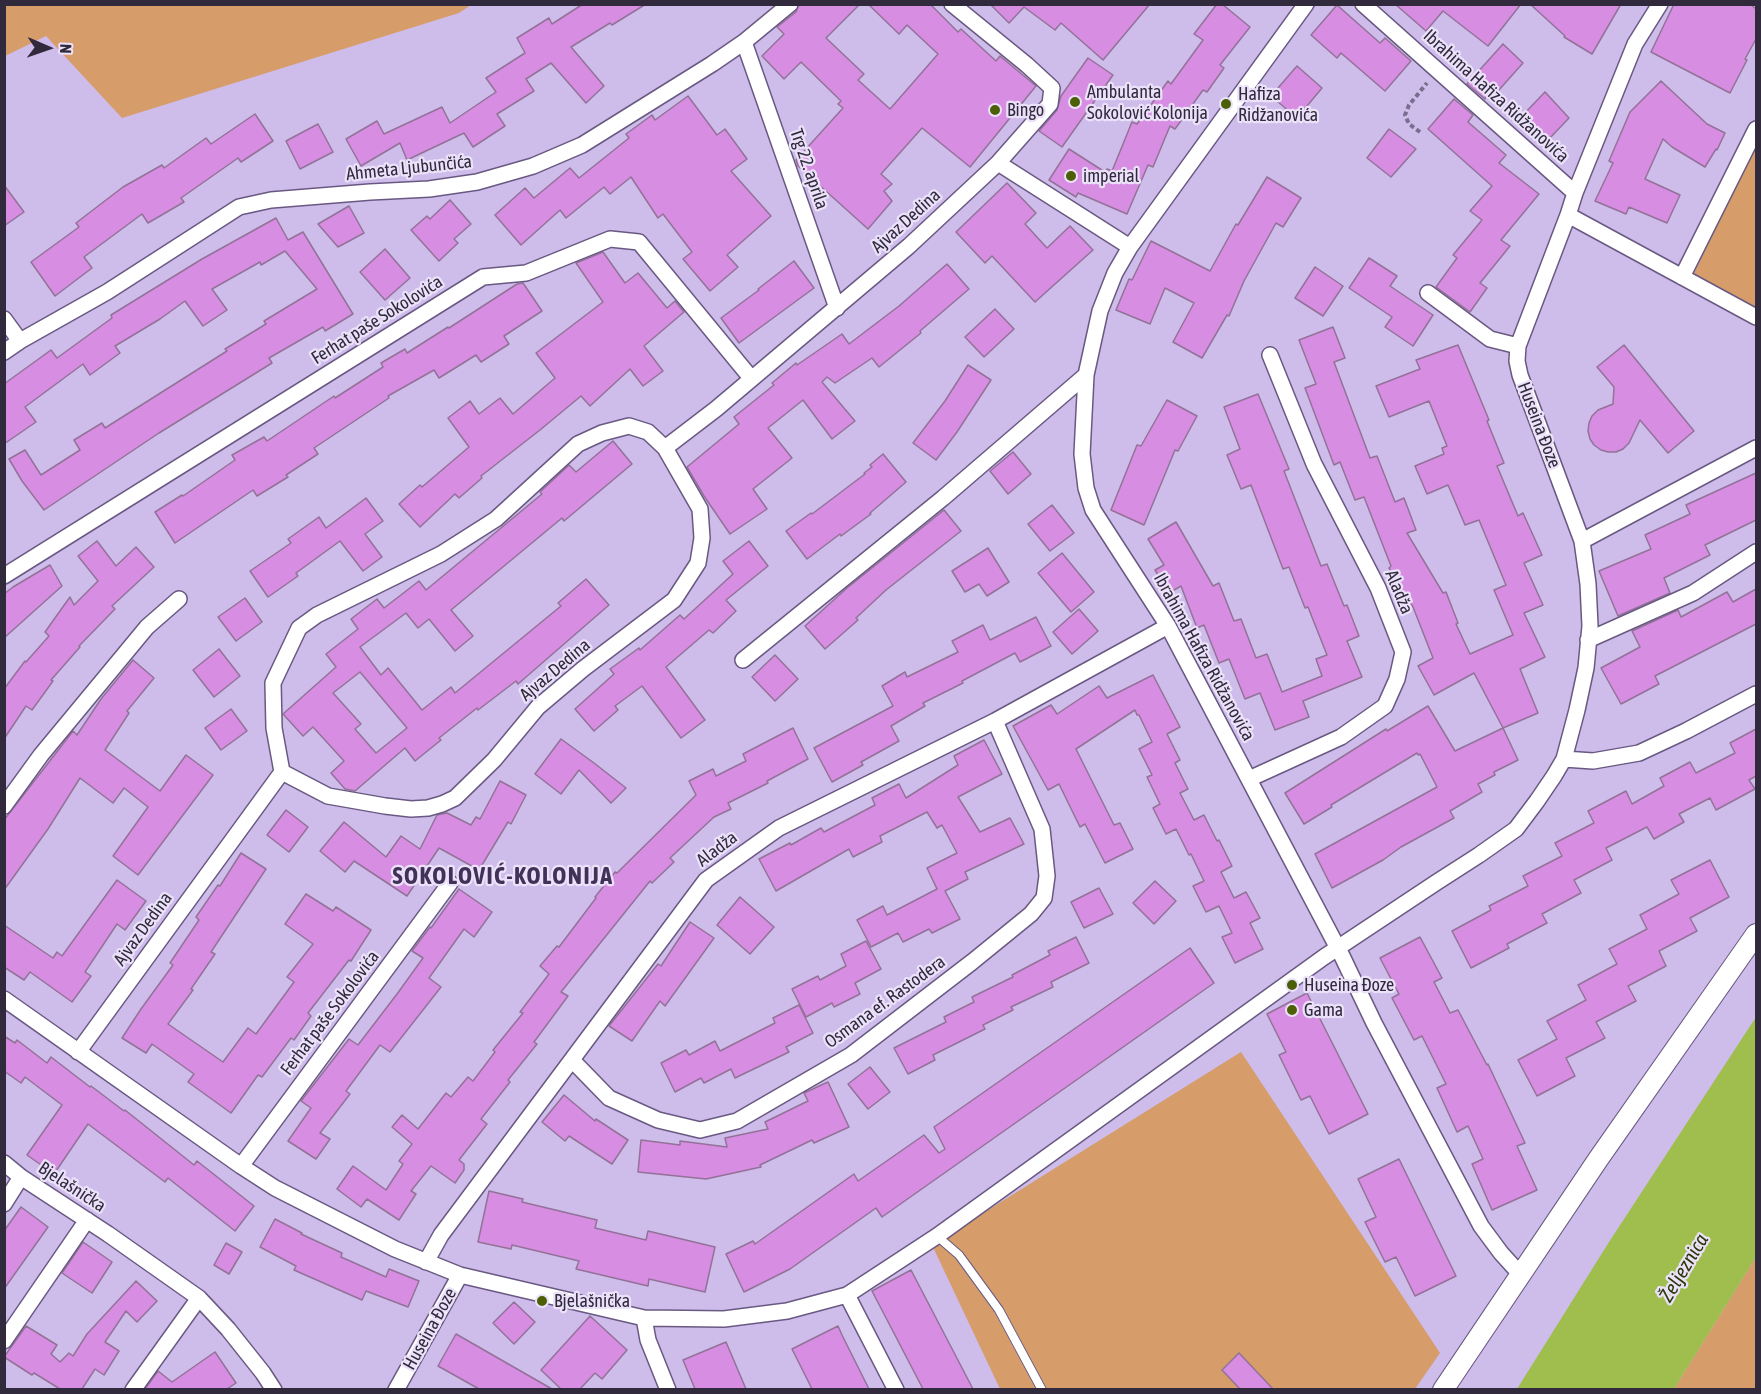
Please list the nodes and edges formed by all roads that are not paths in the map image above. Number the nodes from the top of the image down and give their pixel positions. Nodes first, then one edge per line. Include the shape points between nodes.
1 (790, 4) edge
2 (952, 4) edge
3 (1306, 4) edge
4 (1363, 4) edge
5 (1660, 4) edge
6 (744, 42) junction
7 (1756, 129) edge
8 (998, 163) junction
9 (1575, 193) junction
10 (1568, 215) junction
11 (1130, 247) junction
12 (1682, 277) junction
13 (1428, 293) dead end
14 (837, 308) junction
15 (1756, 317) edge
16 (4, 319) edge
17 (20, 341) junction
18 (1518, 346) junction
19 (4, 352) edge
20 (1270, 355) dead end
21 (1086, 375) junction
22 (751, 378) junction
23 (665, 448) junction
24 (1756, 450) edge
25 (1582, 541) junction
26 (1756, 552) edge
27 (4, 576) edge
28 (179, 599) dead end
29 (1168, 626) junction
30 (1588, 640) junction
31 (744, 660) dead end
32 (1756, 694) edge
33 (995, 721) junction
34 (1564, 759) junction
35 (282, 772) junction
36 (1249, 779) junction
37 (4, 806) edge
38 (450, 883) dead end
39 (1756, 934) edge
40 (1337, 949) junction
41 (4, 999) edge
42 (78, 1052) junction
43 (572, 1060) junction
44 (4, 1163) edge
45 (241, 1166) junction
46 (21, 1178) junction
47 (4, 1204) edge
48 (87, 1220) junction
49 (938, 1236) junction
50 (426, 1262) junction
51 (1520, 1274) junction
52 (460, 1275) junction
53 (847, 1295) junction
54 (199, 1298) junction
55 (644, 1318) junction
56 (4, 1341) edge
57 (133, 1389) edge
58 (274, 1389) edge
59 (396, 1389) edge
60 (668, 1389) edge
61 (896, 1389) edge
62 (1042, 1389) edge
63 (1443, 1389) edge

1 - 6 street, Ahmeta Ljubunčića
2 - 8 street, Ajvaz Dedina via 1052,88 1050,104
3 - 11 street, Ibrahima Hafiza Ridžanovića
4 - 9 street, Ibrahima Hafiza Ridžanovića
5 - 9 street, Huseina Đoze via 1635,44
6 - 14 street, Trg 22. aprila
6 - 17 street, Ahmeta Ljubunčića via 610,128 533,166 477,182 429,189 271,200 239,207 107,292
7 - 12 street
8 - 11 street
8 - 14 street, Ajvaz Dedina
9 - 10 street, Huseina Đoze
10 - 12 street
10 - 18 street, Huseina Đoze
11 - 21 street, Ibrahima Hafiza Ridžanovića via 1100,311
12 - 15 street
13 - 18 street via 1490,339
14 - 22 street, Ajvaz Dedina
16 - 17 street
17 - 19 street, Ahmeta Ljubunčića
18 - 25 street, Huseina Đoze via 1520,375
20 - 36 street, Aladža via 1314,464 1378,588 1403,652 1385,706 1341,737
21 - 29 street, Ibrahima Hafiza Ridžanovića via 1082,454 1093,510
21 - 31 street
22 - 23 street, Ajvaz Dedina
22 - 27 street, Ferhat paše Sokolovića via 639,242 610,239 526,273 483,277
23 - 35 street, Ajvaz Dedina via 648,432 629,426 578,444 496,519 441,554 317,615 299,628 273,683 274,728
23 - 35 street, Ajvaz Dedina via 700,509 702,538 698,563 674,600 538,707 494,760 455,798 428,808 385,806 328,796
24 - 25 street
25 - 30 street, Huseina Đoze via 1588,584
26 - 30 street via 1693,593
28 - 37 street via 147,627
29 - 33 street, Aladža
29 - 36 street, Ibrahima Hafiza Ridžanovića
30 - 34 street, Huseina Đoze via 1586,668
32 - 34 street via 1639,753 1593,761
33 - 43 street, Aladža via 779,828 706,880
33 - 43 street, Osmana ef. Rastodera via 1042,829 1047,876 1044,898 1031,914 972,962 851,1055 736,1121 700,1130 658,1120 609,1098
34 - 40 street, Huseina Đoze via 1516,829
35 - 42 street, Ajvaz Dedina
36 - 40 street, Ibrahima Hafiza Ridžanovića
38 - 45 street, Ferhat paše Sokolovića
39 - 51 street
40 - 49 street, Huseina Đoze
40 - 51 street via 1481,1226
41 - 42 street
42 - 45 street
43 - 50 street, Aladža via 441,1235
44 - 46 street, Bjelašnička
45 - 50 street via 275,1188
46 - 47 street
46 - 48 street, Bjelašnička
48 - 54 street, Bjelašnička
48 - 56 street
49 - 53 street, Huseina Đoze
49 - 62 lane via 959,1255 999,1310
50 - 52 street
51 - 63 street
52 - 55 street, Huseina Đoze
52 - 59 street, Huseina Đoze
53 - 55 street, Huseina Đoze via 787,1311 724,1318
53 - 61 street
54 - 57 street
54 - 58 street, Bjelašnička
55 - 60 street via 648,1340

